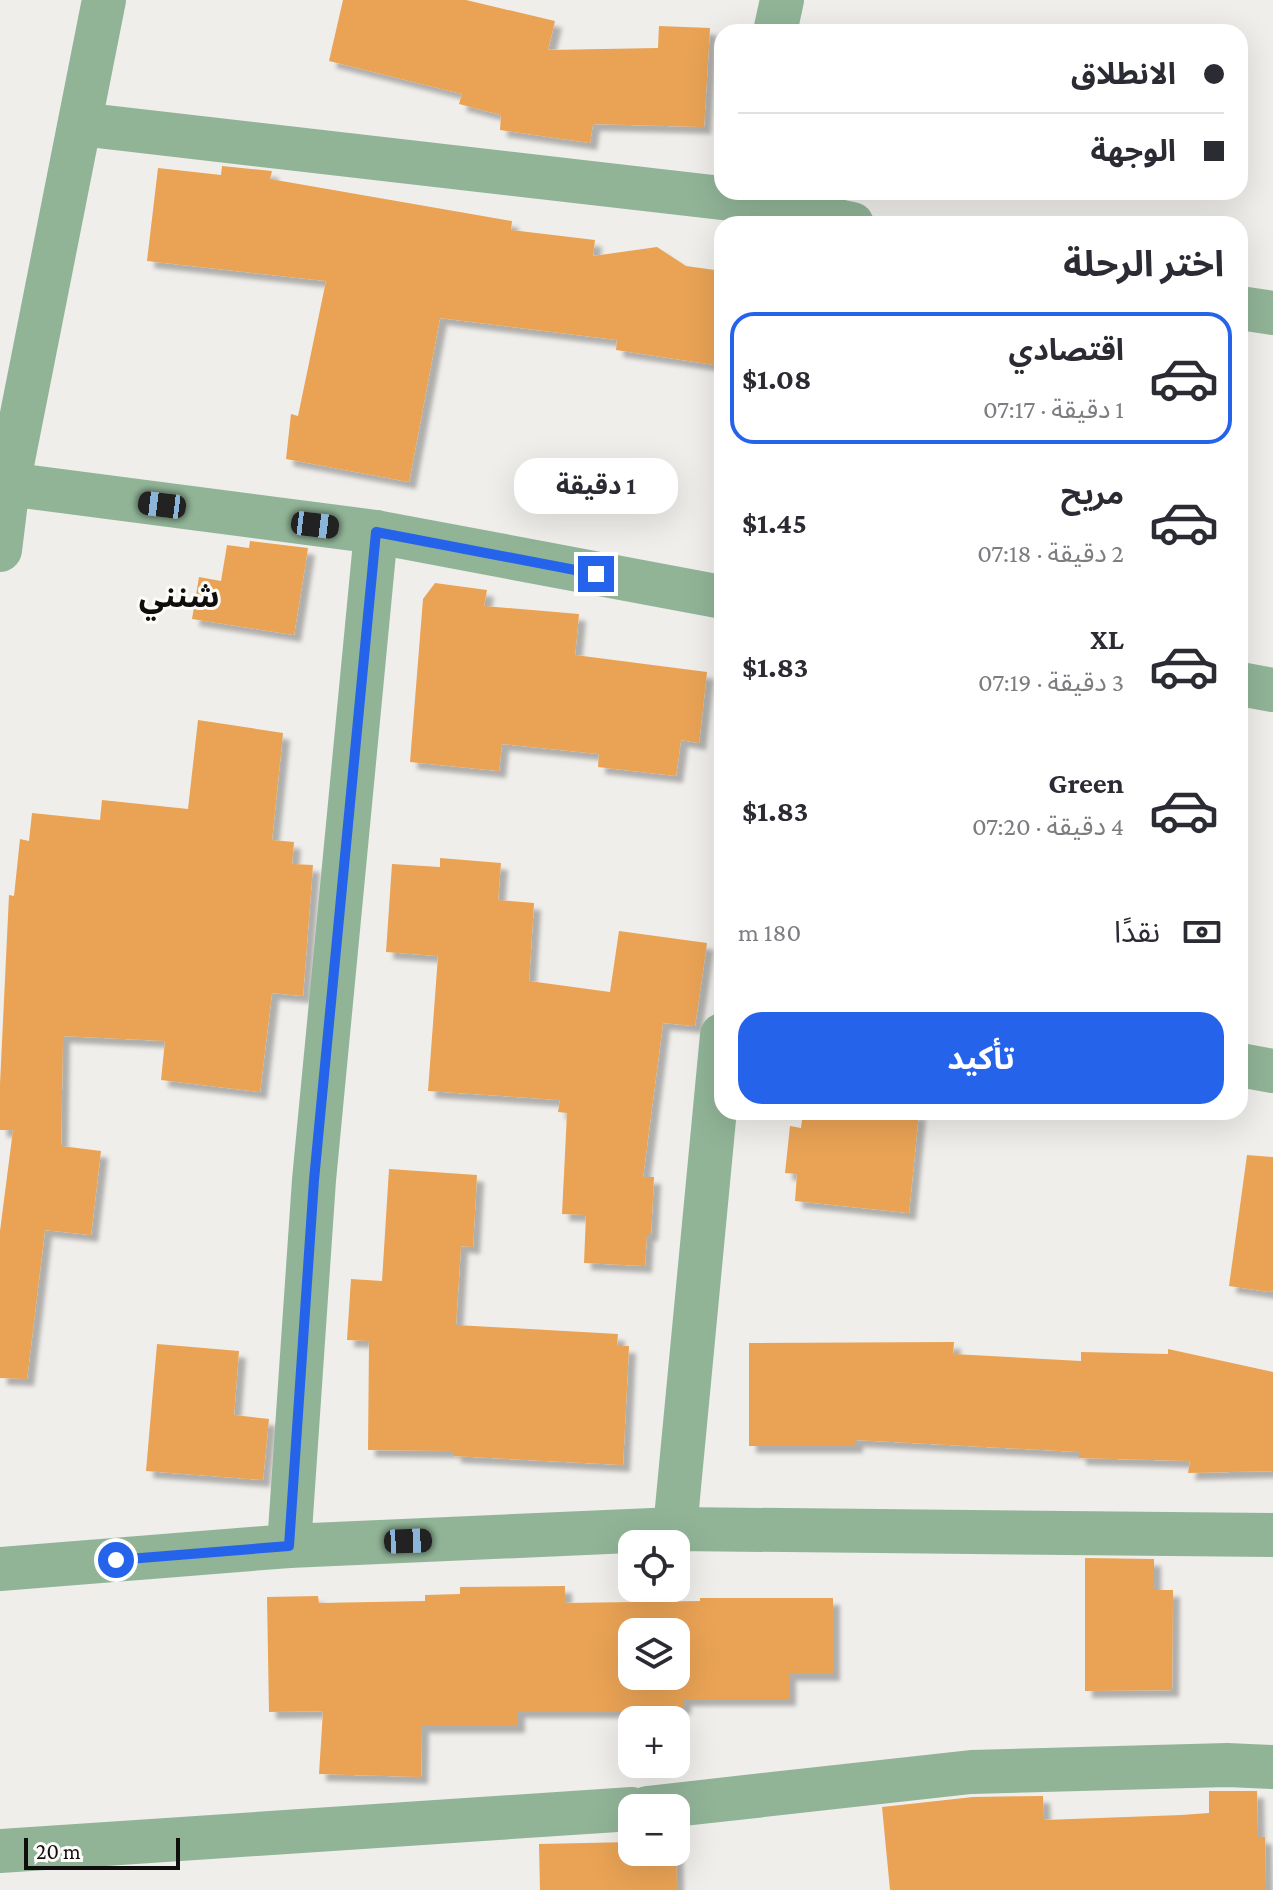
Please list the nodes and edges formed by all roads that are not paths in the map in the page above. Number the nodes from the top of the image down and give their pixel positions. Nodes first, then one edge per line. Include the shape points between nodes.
1 (104, 0) edge
2 (782, 0) edge
3 (777, 24) edge
4 (80, 124) junction
5 (714, 193) edge
6 (756, 200) edge
7 (820, 216) edge
8 (1248, 309) edge
9 (1273, 313) edge
10 (4, 484) edge
11 (376, 532) junction
12 (0, 550) edge
13 (714, 595) edge
14 (1248, 685) edge
15 (1273, 690) edge
16 (1248, 1066) edge
17 (1273, 1071) edge
18 (714, 1119) edge
19 (675, 1529) junction
20 (1273, 1535) edge
21 (289, 1546) junction
22 (0, 1569) edge
23 (1273, 1767) edge
24 (690, 1803) edge
25 (618, 1810) edge
26 (0, 1851) edge

1 - 4 street
2 - 3 street
4 - 5 street
4 - 10 street
6 - 7 street
8 - 9 street
10 - 11 street
10 - 12 street
11 - 13 street
11 - 21 street via 314,1180
14 - 15 street
16 - 17 street
18 - 19 street
19 - 20 street
19 - 21 street
21 - 22 street
23 - 24 street via 971,1772
25 - 26 street

